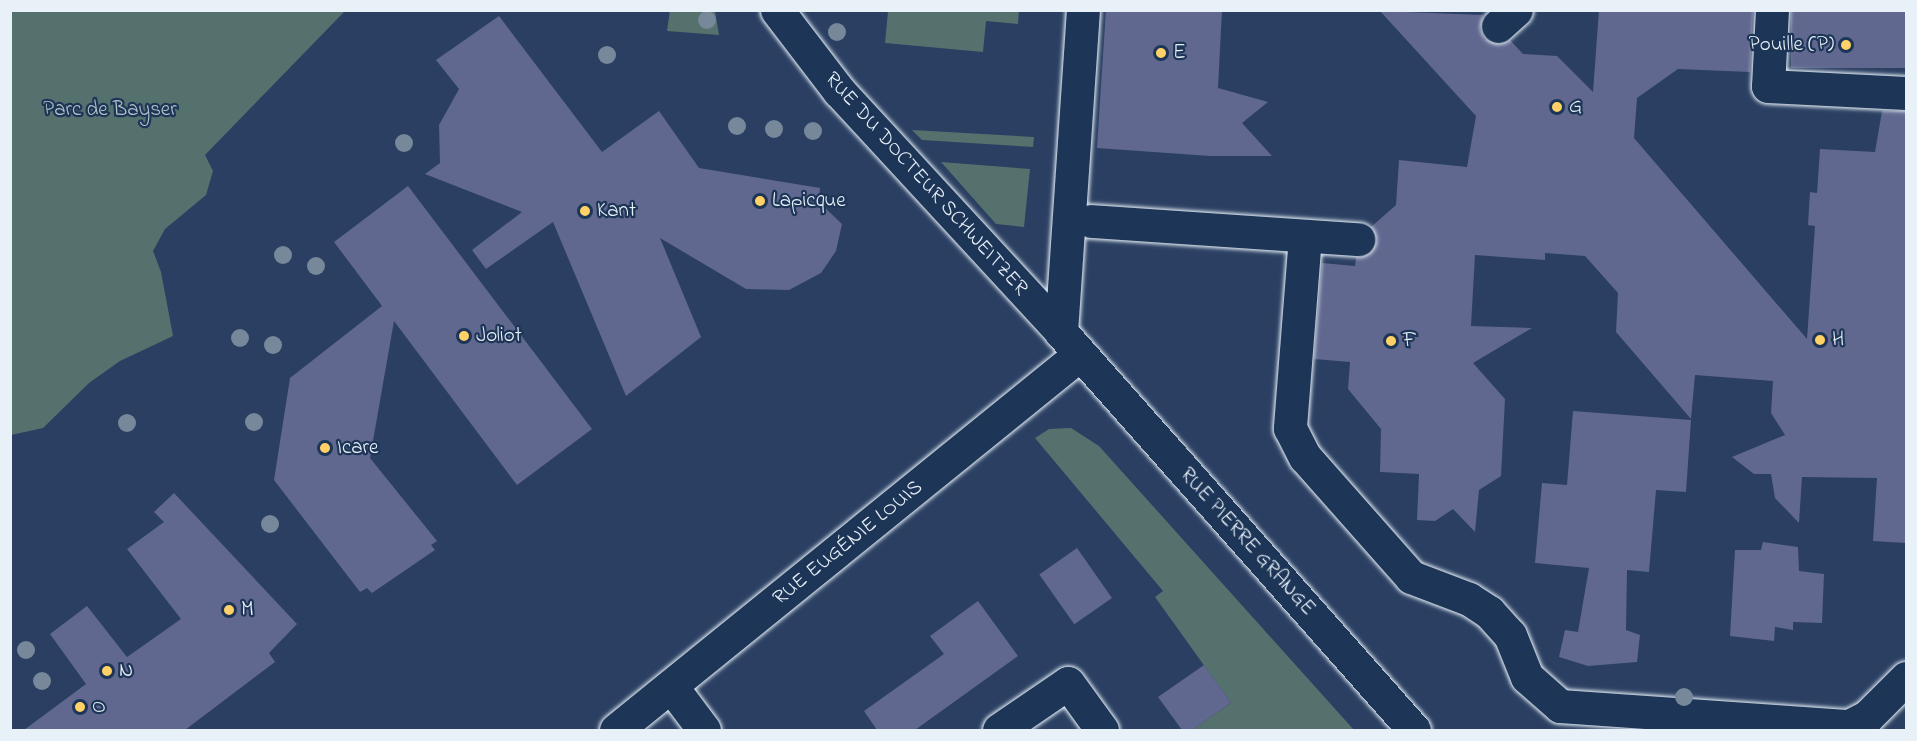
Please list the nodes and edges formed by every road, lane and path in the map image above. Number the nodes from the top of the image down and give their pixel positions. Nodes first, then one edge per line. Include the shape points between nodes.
1 (777, 10) edge
2 (1083, 10) edge
3 (1772, 10) edge
4 (1906, 93) edge
5 (1091, 221) dead end
6 (1305, 236) junction
7 (1358, 239) dead end
8 (1070, 343) junction
9 (1906, 678) edge
10 (671, 686) junction
11 (616, 730) edge
12 (704, 730) edge
13 (999, 730) edge
14 (1102, 730) edge
15 (1414, 730) edge

1 - 8 street, RUE DU DOCTEUR SCHWEITZER via 839,91
2 - 8 street
3 - 4 street via 1768,86
5 - 6 street
6 - 7 street
6 - 9 street via 1290,428 1305,457 1411,577 1469,599 1489,612 1510,635 1527,676 1560,706 1849,726 1867,717
8 - 10 street, RUE EUGÉNIE LOUIS
8 - 15 street, RUE PIERRE GRANGE
10 - 11 street, RUE EUGÉNIE LOUIS
10 - 12 street
13 - 14 street via 1068,683

